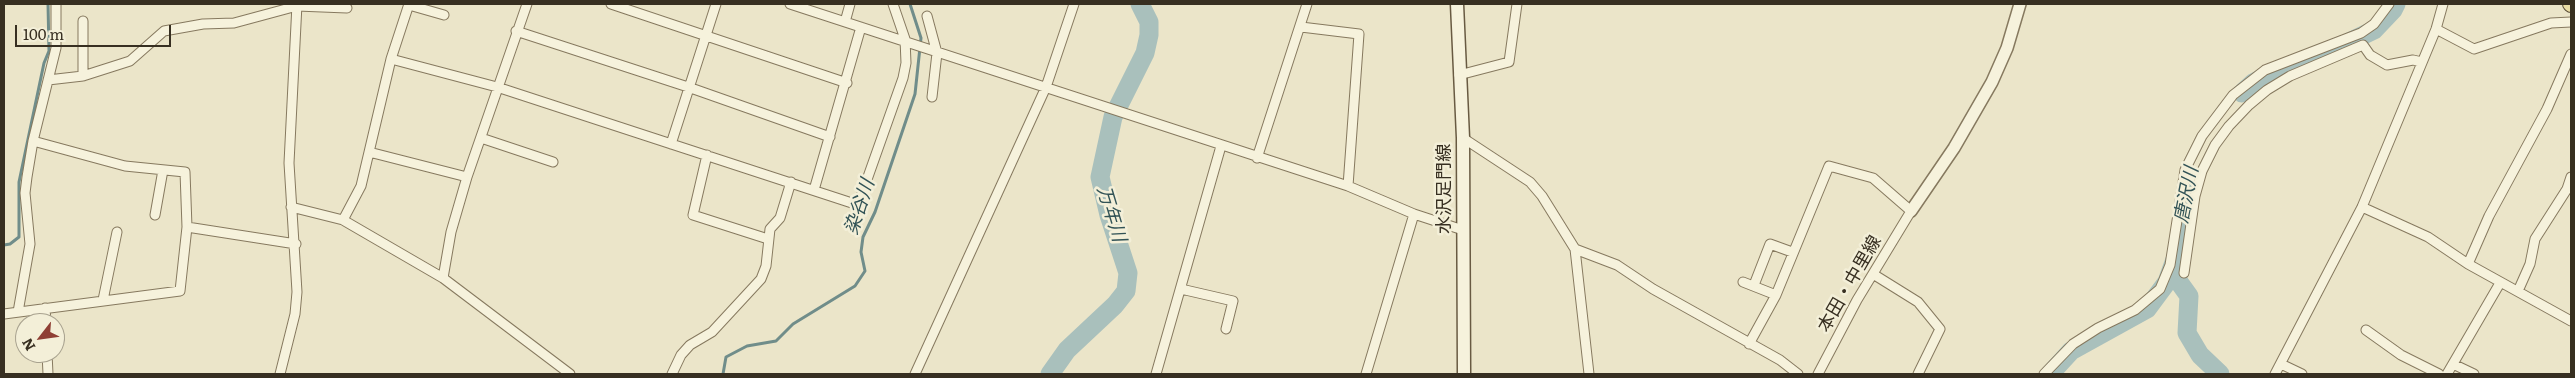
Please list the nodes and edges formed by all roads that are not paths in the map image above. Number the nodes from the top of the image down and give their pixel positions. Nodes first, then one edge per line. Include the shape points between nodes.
1 (56, 4) edge
2 (409, 4) edge
3 (527, 4) edge
4 (611, 4) edge
5 (716, 4) edge
6 (790, 4) edge
7 (850, 4) edge
8 (892, 4) edge
9 (1074, 4) edge
10 (1307, 4) edge
11 (1457, 4) edge
12 (1517, 4) edge
13 (2020, 4) edge
14 (2389, 4) edge
15 (2443, 4) edge
16 (297, 5) edge
17 (347, 8) dead end
18 (444, 15) dead end
19 (927, 16) dead end
20 (83, 21) dead end
21 (845, 22) junction
22 (2571, 22) edge
23 (861, 27) junction
24 (1301, 28) junction
25 (2436, 29) junction
26 (516, 31) junction
27 (706, 36) junction
28 (909, 44) junction
29 (937, 53) junction
30 (2571, 54) edge
31 (391, 59) junction
32 (2422, 62) junction
33 (1459, 75) junction
34 (83, 76) junction
35 (48, 80) junction
36 (847, 83) junction
37 (497, 87) junction
38 (688, 87) junction
39 (1046, 87) junction
40 (932, 97) dead end
41 (830, 137) junction
42 (481, 138) junction
43 (1463, 138) junction
44 (33, 141) junction
45 (671, 144) junction
46 (1221, 146) junction
47 (370, 152) junction
48 (707, 155) junction
49 (1257, 158) junction
50 (553, 162) dead end
51 (164, 170) junction
52 (467, 177) junction
53 (2571, 177) edge
54 (791, 182) junction
55 (1348, 186) junction
56 (814, 190) junction
57 (2569, 190) edge
58 (291, 207) junction
59 (2362, 207) junction
60 (1911, 211) junction
61 (1414, 214) junction
62 (155, 215) dead end
63 (343, 220) junction
64 (187, 227) junction
65 (1463, 230) junction
66 (117, 232) dead end
67 (768, 239) junction
68 (296, 244) junction
69 (1575, 249) junction
70 (1792, 252) junction
71 (2468, 264) junction
72 (2184, 273) dead end
73 (1873, 274) junction
74 (443, 278) junction
75 (1743, 282) dead end
76 (2500, 283) junction
77 (1754, 285) junction
78 (1181, 289) junction
79 (2518, 291) junction
80 (1776, 295) junction
81 (103, 300) junction
82 (45, 308) junction
83 (18, 312) junction
84 (45, 313) edge
85 (4, 314) edge
86 (2571, 321) edge
87 (1226, 329) dead end
88 (2366, 330) dead end
89 (1749, 344) junction
90 (2281, 364) junction
91 (2453, 364) junction
92 (280, 374) edge
93 (570, 374) edge
94 (672, 374) edge
95 (915, 374) edge
96 (1156, 374) edge
97 (1366, 374) edge
98 (1464, 374) edge
99 (1589, 374) edge
100 (1798, 374) edge
101 (1818, 374) edge
102 (1918, 374) edge
103 (2044, 374) edge
104 (2275, 374) edge
105 (2302, 374) edge
106 (2439, 374) edge
107 (2447, 374) edge
108 (2474, 374) edge

1 - 35 street via 56,48
2 - 18 street
2 - 31 street
3 - 26 street
4 - 27 street
5 - 27 street
6 - 21 street
7 - 21 street
8 - 28 street
9 - 39 street
10 - 24 street
11 - 33 main road, 水沢足門線
12 - 33 street via 1509,62
13 - 60 street via 2007,48 1992,82 1954,148
14 - 103 street via 2374,24 2361,33 2265,70 2233,96 2202,136 2185,170 2170,265 2160,289 2135,310 2073,344
15 - 25 street
16 - 17 street
16 - 34 street via 234,24 203,24 164,31 130,61
16 - 58 street via 290,155
19 - 29 street
20 - 34 street
21 - 23 street
22 - 25 street via 2551,23 2474,50
23 - 28 street
23 - 36 street
24 - 49 street
24 - 55 street via 1358,34
25 - 32 street
26 - 37 street
26 - 38 street
27 - 36 street
27 - 38 street
28 - 29 street
28 - 56 street via 903,78 858,206
29 - 39 street
29 - 40 street
30 - 71 street via 2547,109 2489,216
31 - 37 street
31 - 47 street
32 - 59 street
32 - 72 street via 2413,60 2387,65 2370,55 2363,45 2290,76 2249,105 2228,126 2202,171 2195,196
33 - 43 main road, 水沢足門線
34 - 35 street
35 - 44 street
36 - 41 street
37 - 42 street
37 - 45 street
38 - 41 street
38 - 45 street
39 - 46 street
39 - 95 street
41 - 56 street
42 - 50 street
42 - 52 street
43 - 65 main road, 水沢足門線
43 - 69 street via 1530,182
44 - 51 street via 125,166
44 - 83 street via 26,193 29,261
45 - 48 street
46 - 49 street
46 - 78 street
47 - 52 street
47 - 63 street via 361,186
48 - 54 street
48 - 67 street via 693,215
49 - 55 street
51 - 62 street
51 - 64 street via 184,172
52 - 74 street via 451,232
53 - 57 street
54 - 56 street
54 - 67 street via 780,218 770,229
55 - 61 street
57 - 79 street via 2535,238 2530,264
58 - 63 street
58 - 68 street
59 - 71 street via 2428,237
59 - 90 street
60 - 70 street via 1873,178 1828,166
60 - 73 street, 本田・中里線
61 - 65 street
61 - 97 street
63 - 74 street
64 - 68 street
64 - 81 street via 180,291
65 - 98 main road, 水沢足門線
66 - 81 street
67 - 94 street via 766,266 761,279 712,332 690,345
68 - 92 street via 295,314
69 - 89 street via 1618,265
69 - 99 street
70 - 77 street via 1770,244
70 - 80 street
71 - 76 street
73 - 101 street, 本田・中里線
73 - 102 street via 1918,302 1940,329
74 - 93 street
75 - 77 street
76 - 79 street
76 - 91 street
77 - 80 street
78 - 87 street via 1233,301
78 - 96 street
79 - 86 street
80 - 89 street
81 - 82 street
82 - 83 street
82 - 84 street
83 - 85 street
88 - 106 street via 2401,355
89 - 100 street via 1780,360
90 - 104 street
90 - 105 street
91 - 107 street
91 - 108 street

